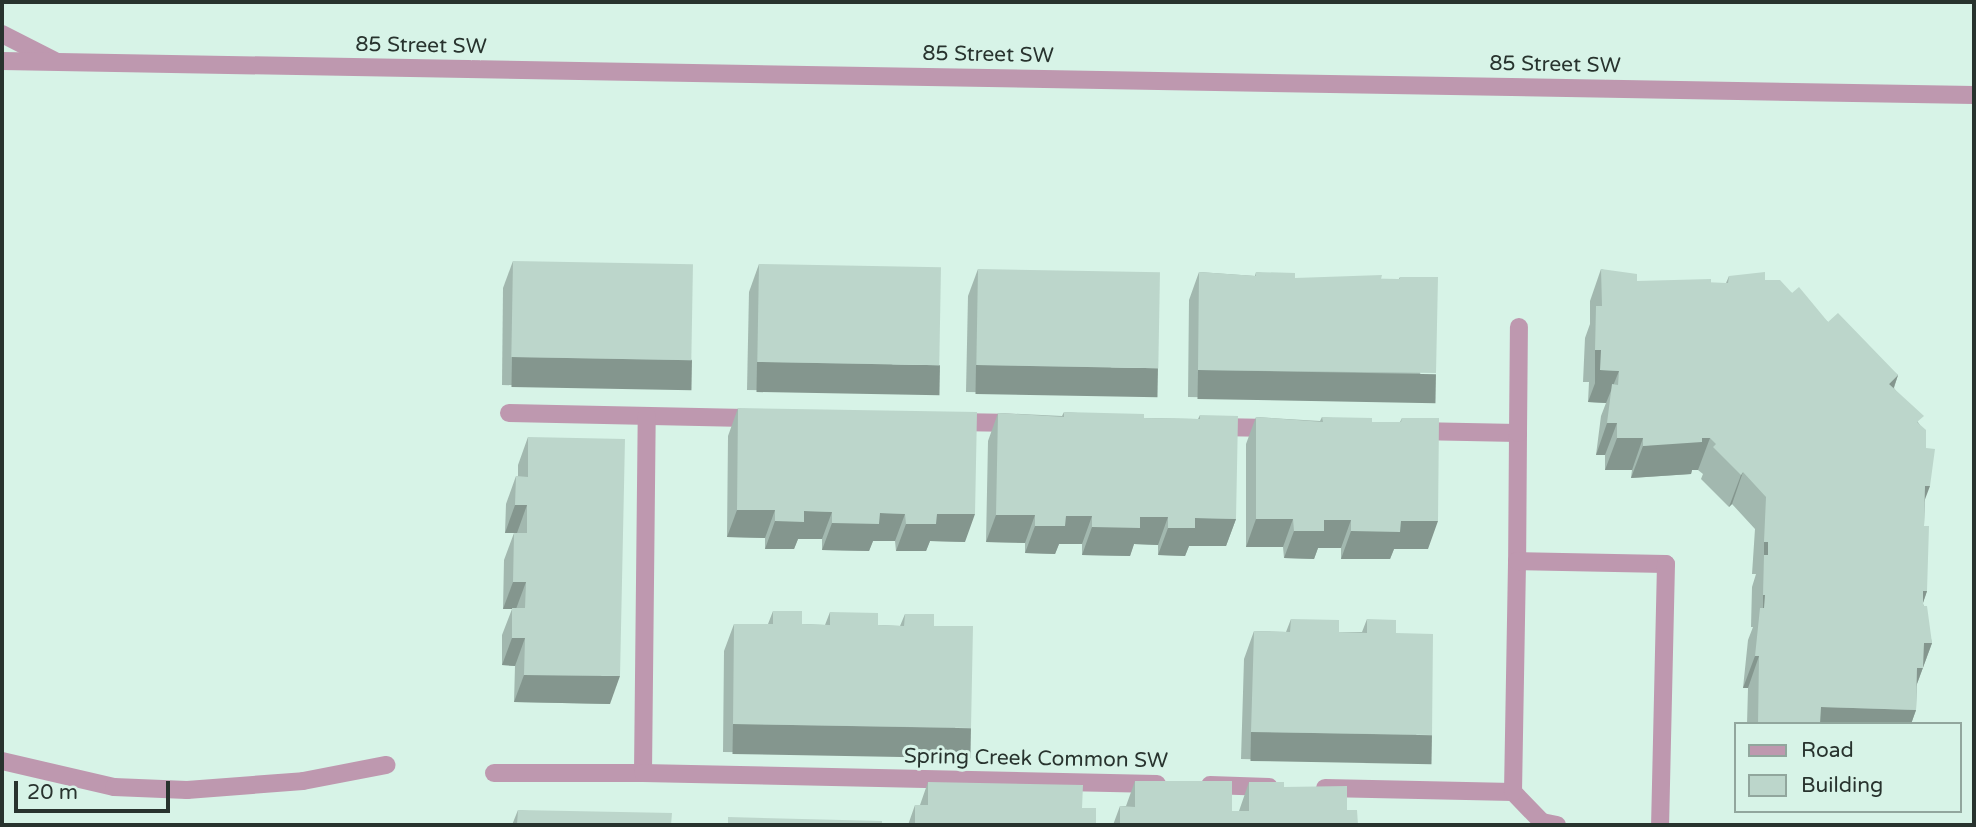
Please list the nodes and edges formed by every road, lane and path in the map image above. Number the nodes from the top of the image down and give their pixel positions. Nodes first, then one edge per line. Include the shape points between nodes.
1 (2, 34) edge
2 (2, 61) edge
3 (58, 62) junction
4 (1974, 95) edge
5 (1519, 327) dead end
6 (509, 413) dead end
7 (648, 416) junction
8 (772, 418) edge
9 (938, 421) edge
10 (1034, 423) edge
11 (1200, 427) edge
12 (1297, 429) edge
13 (1394, 430) edge
14 (1518, 433) junction
15 (1517, 561) junction
16 (2, 761) edge
17 (386, 765) dead end
18 (494, 773) dead end
19 (643, 773) junction
20 (1513, 792) junction
21 (1556, 825) edge
22 (1660, 825) edge

1 - 3 street
2 - 3 street, 85 Street SW
3 - 4 street, 85 Street SW
5 - 14 street
6 - 7 street
7 - 8 street
7 - 19 street
9 - 10 street
11 - 12 street
13 - 14 street
14 - 15 street
15 - 20 street
15 - 22 street via 1666,565
16 - 17 street via 114,787 187,790 303,781
18 - 19 street, Spring Creek Common SW
19 - 20 street, Spring Creek Common SW
20 - 21 street via 1542,822

